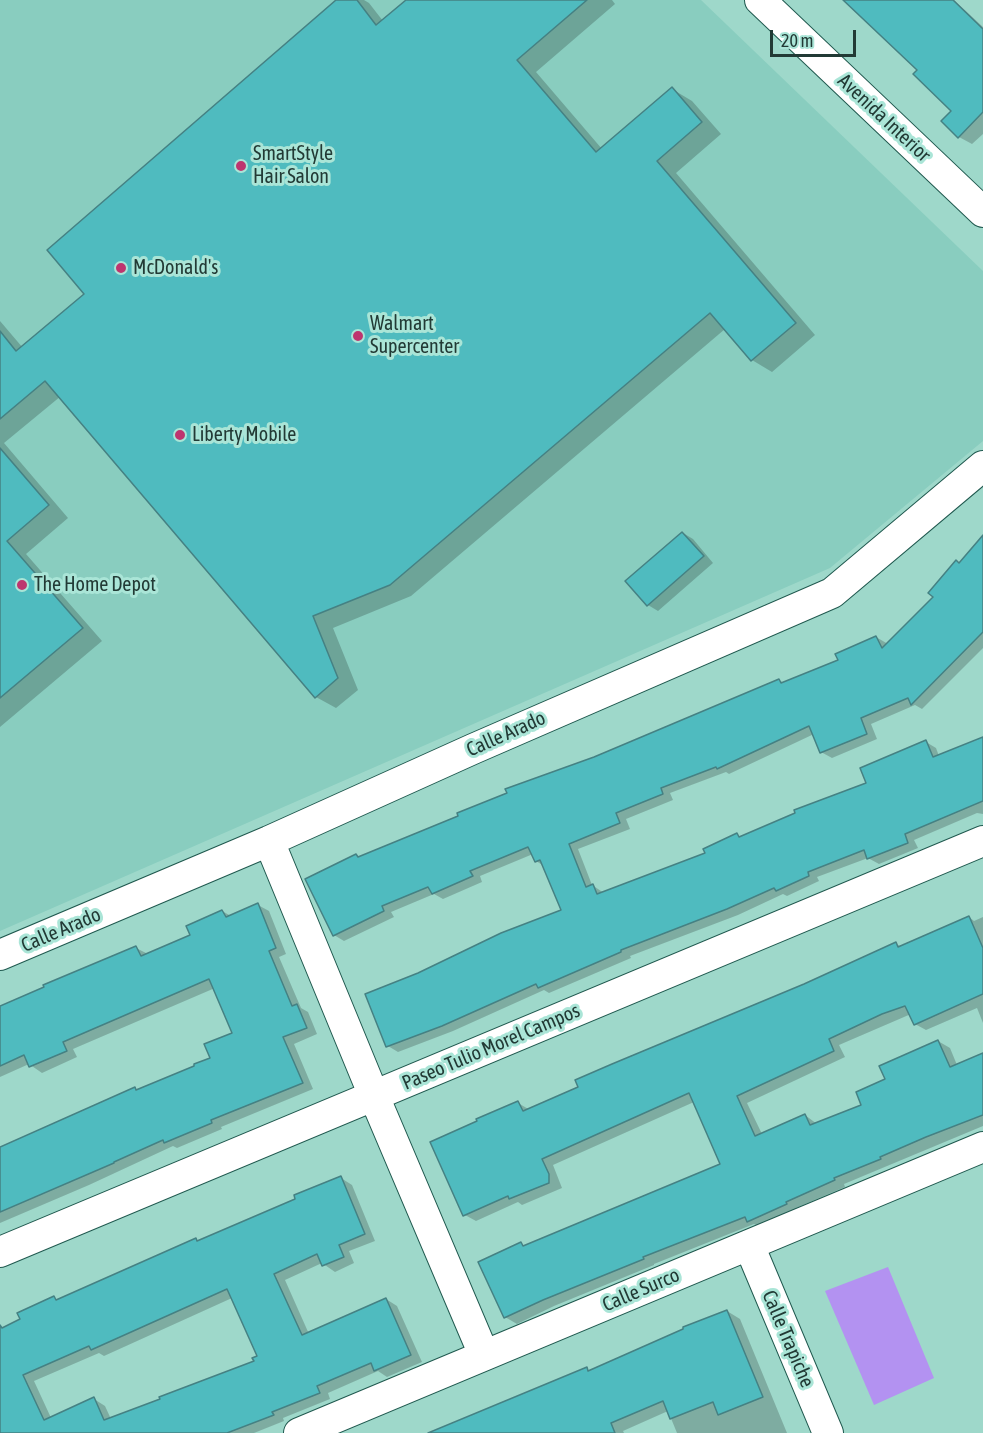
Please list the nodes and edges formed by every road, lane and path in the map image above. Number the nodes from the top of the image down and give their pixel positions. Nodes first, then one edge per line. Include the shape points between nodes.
1 (760, 0) edge
2 (983, 212) edge
3 (983, 466) edge
4 (269, 841) junction
5 (983, 842) edge
6 (0, 956) edge
7 (374, 1096) junction
8 (983, 1147) edge
9 (748, 1245) junction
10 (0, 1252) edge
11 (484, 1355) junction
12 (299, 1433) edge
13 (828, 1433) edge

1 - 2 street, Avenida Interior
3 - 4 street, Calle Arado via 832,593
4 - 6 street, Calle Arado
4 - 7 street
5 - 7 street, Paseo Tulio Morel Campos
7 - 10 street, Paseo Tulio Morel Campos
7 - 11 street
8 - 9 street, Calle Surco
9 - 11 street, Calle Surco
9 - 13 street, Calle Trapiche
11 - 12 street, Calle Surco

